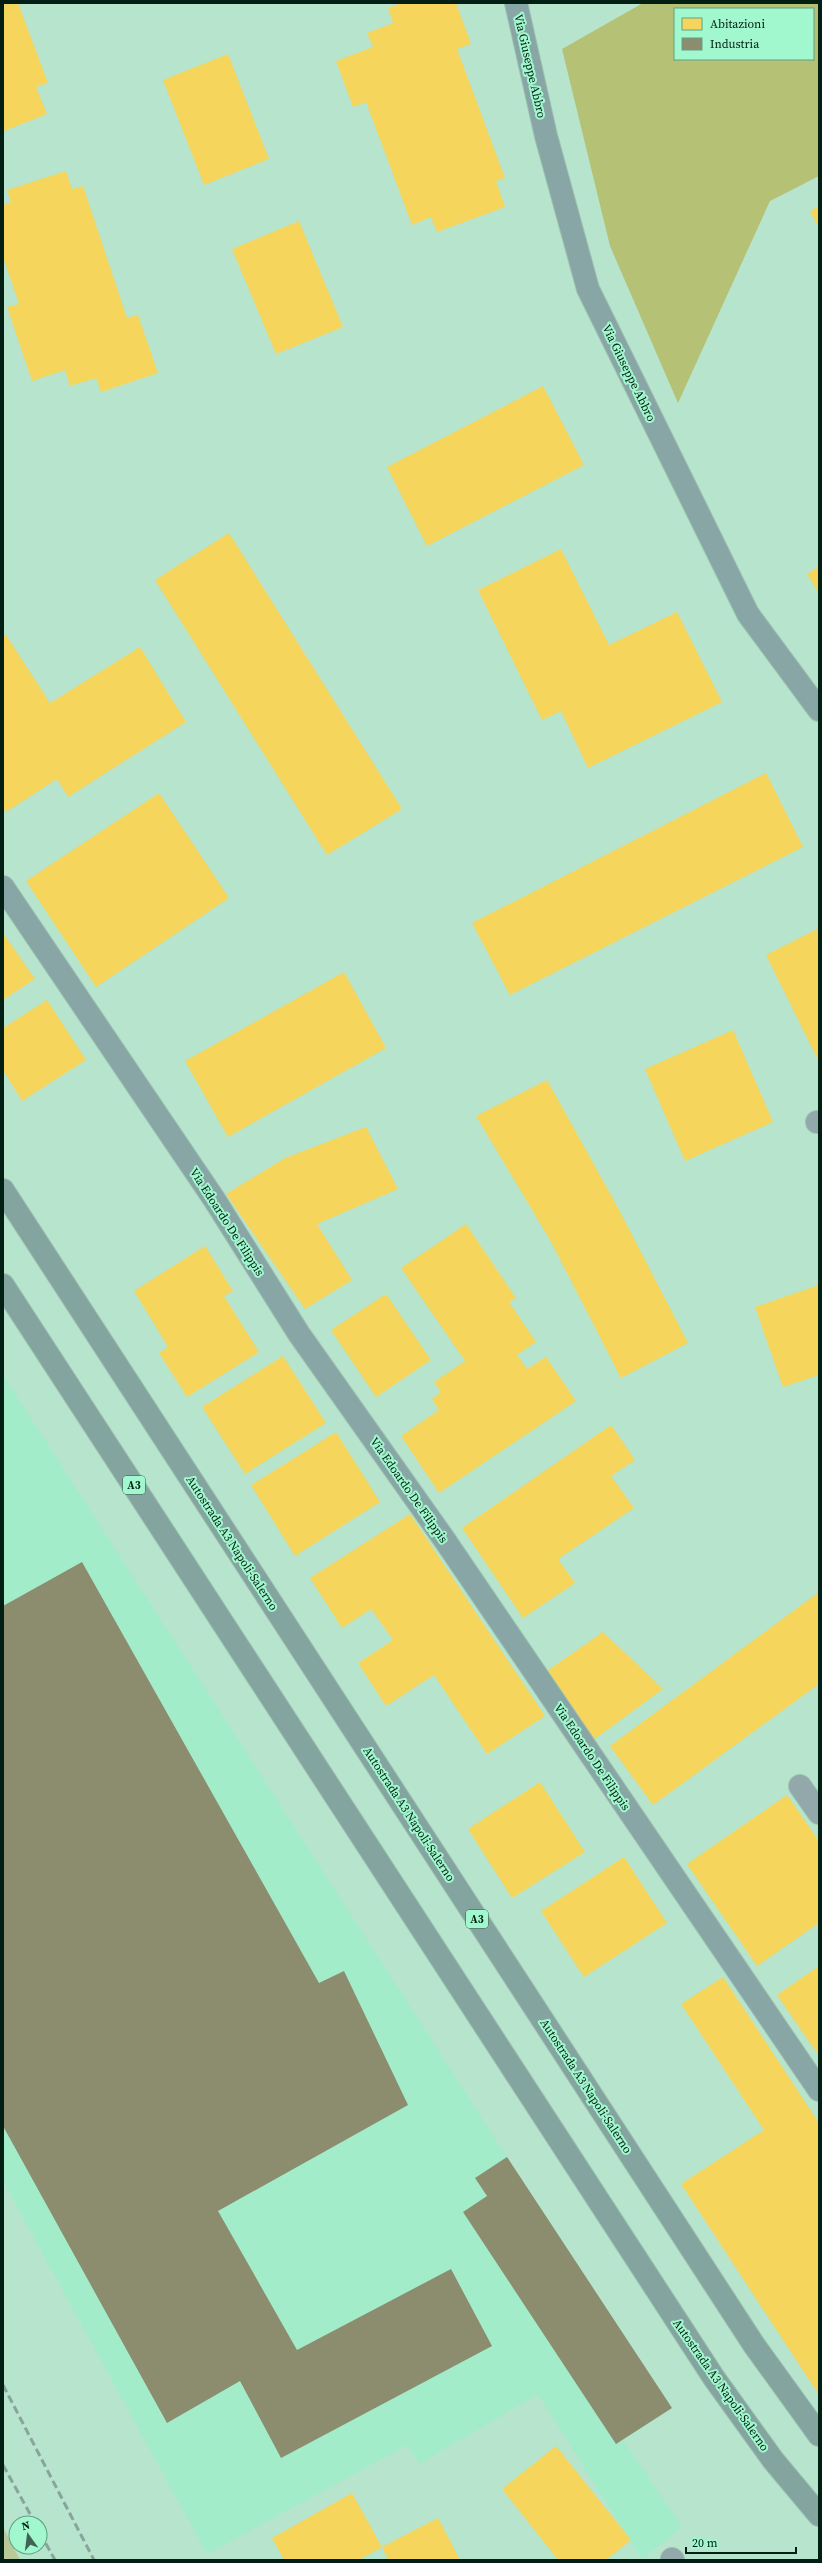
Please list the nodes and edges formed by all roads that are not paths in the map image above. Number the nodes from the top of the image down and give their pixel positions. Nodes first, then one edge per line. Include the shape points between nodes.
1 (516, 3) edge
2 (819, 710) edge
3 (3, 887) edge
4 (3, 1190) edge
5 (3, 1285) edge
6 (800, 1786) dead end
7 (819, 1814) edge
8 (819, 2090) edge
9 (819, 2435) edge
10 (819, 2514) edge

1 - 2 street, Via Giuseppe Abbro via 546,136 588,289 748,614
3 - 8 street, Via Edoardo De Filippis via 214,1199 299,1334 444,1539
4 - 9 highway, Autostrada A3 Napoli-Salerno / A3 via 754,2345
5 - 10 highway, Autostrada A3 Napoli-Salerno / A3 via 710,2372 774,2460
6 - 7 street

